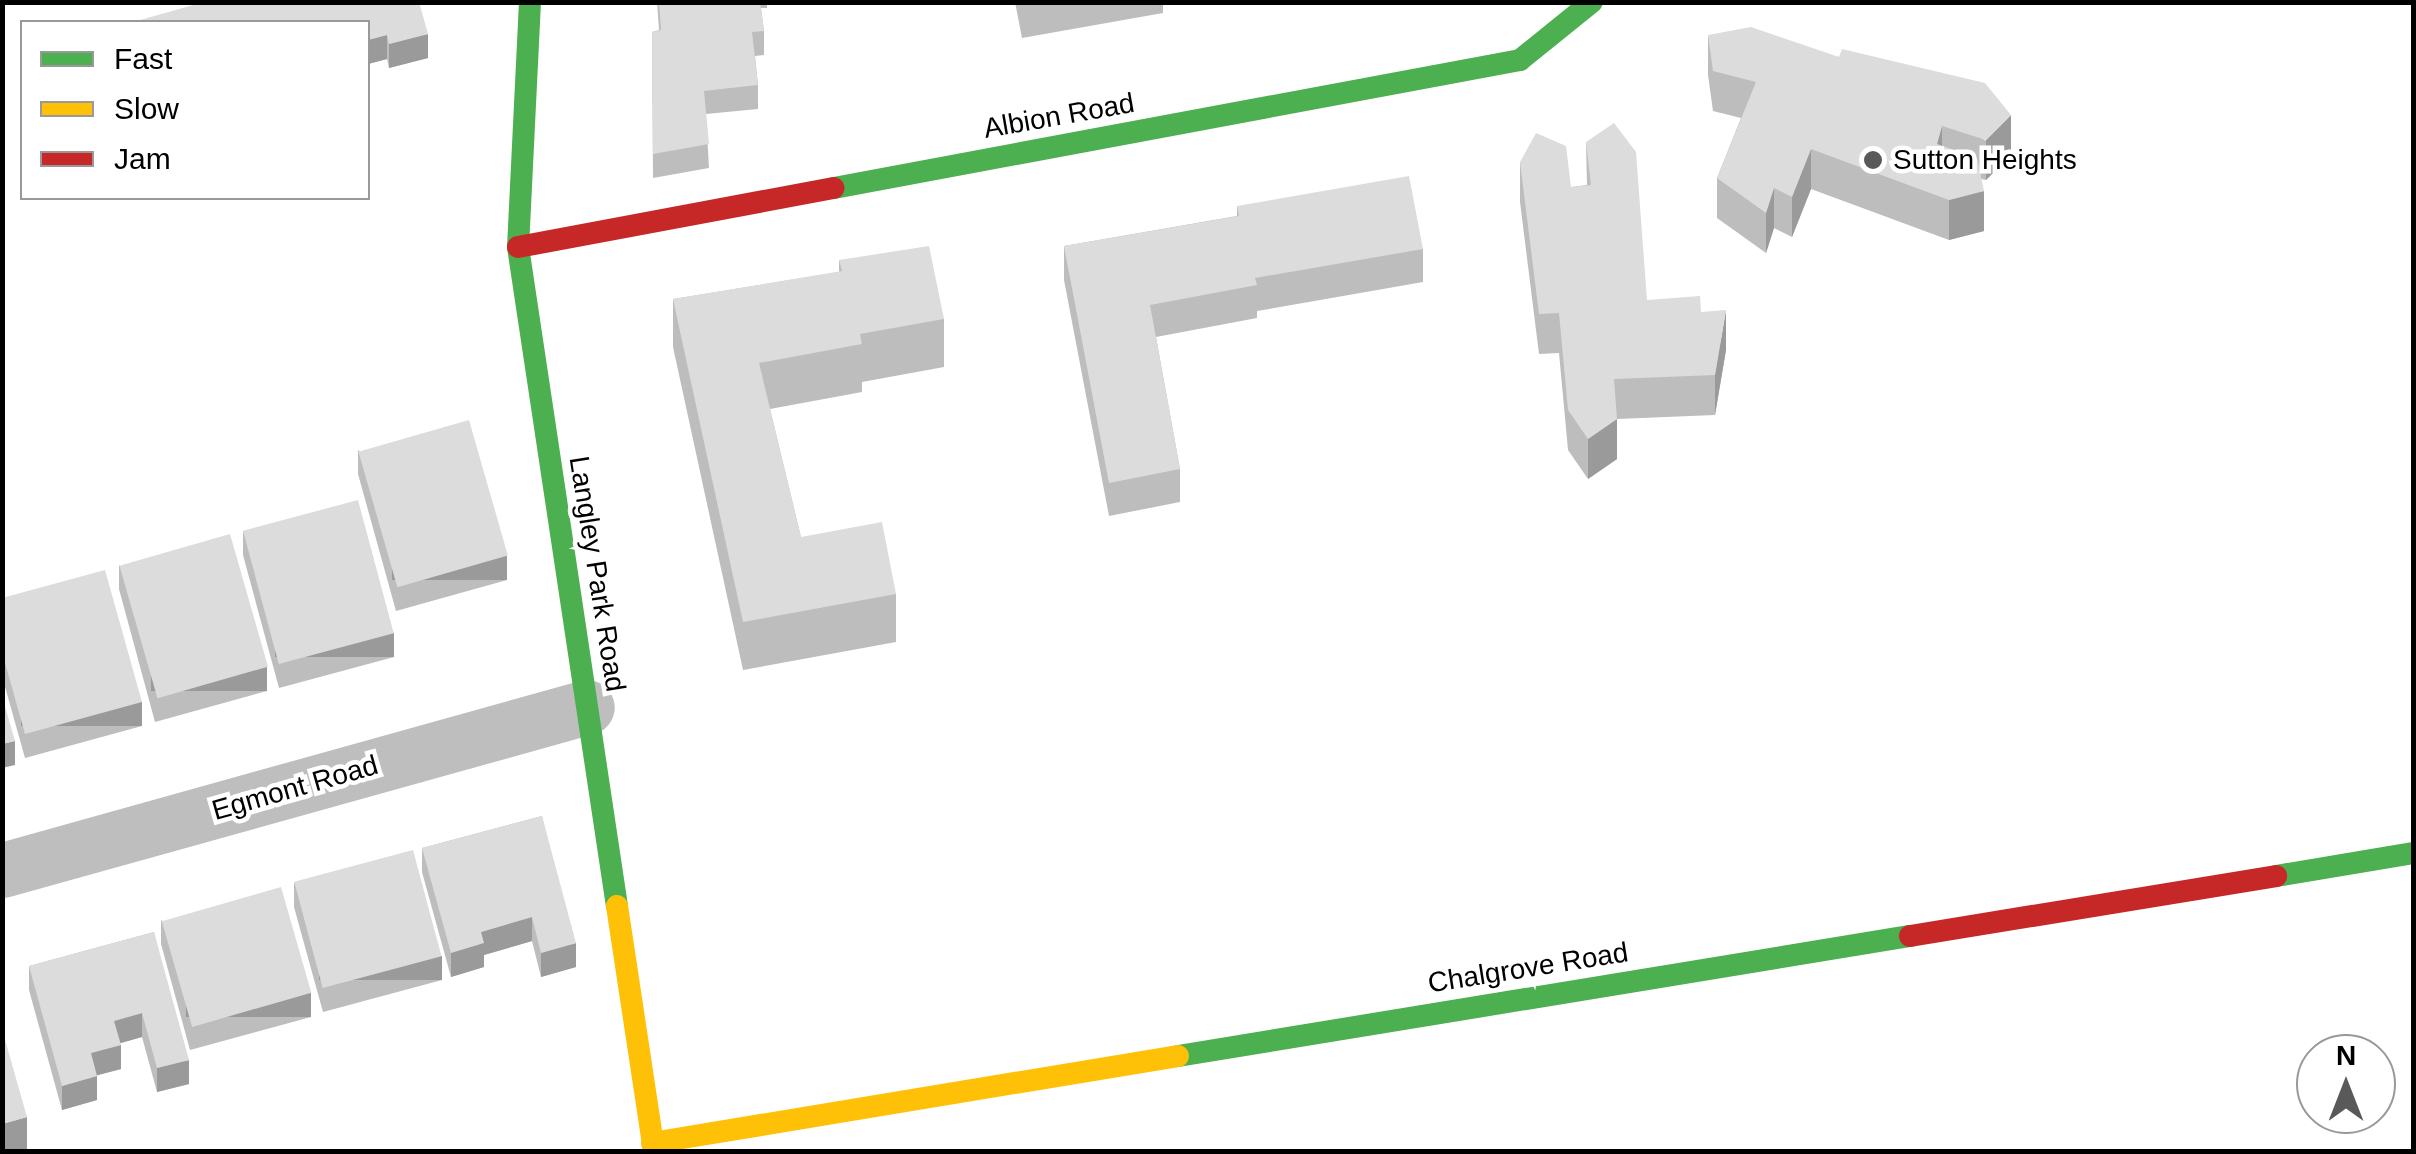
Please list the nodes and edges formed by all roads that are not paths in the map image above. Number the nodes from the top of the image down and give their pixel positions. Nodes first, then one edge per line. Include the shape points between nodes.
1 (530, 2) edge
2 (1592, 2) edge
3 (518, 247) junction
4 (587, 707) junction
5 (2414, 852) edge
6 (2, 870) edge
7 (653, 1147) edge

1 - 3 street, Langley Park Road
2 - 3 street, Albion Road via 1520,60
3 - 4 street, Langley Park Road
4 - 6 street, Egmont Road
4 - 7 street, Langley Park Road
5 - 7 street, Chalgrove Road

